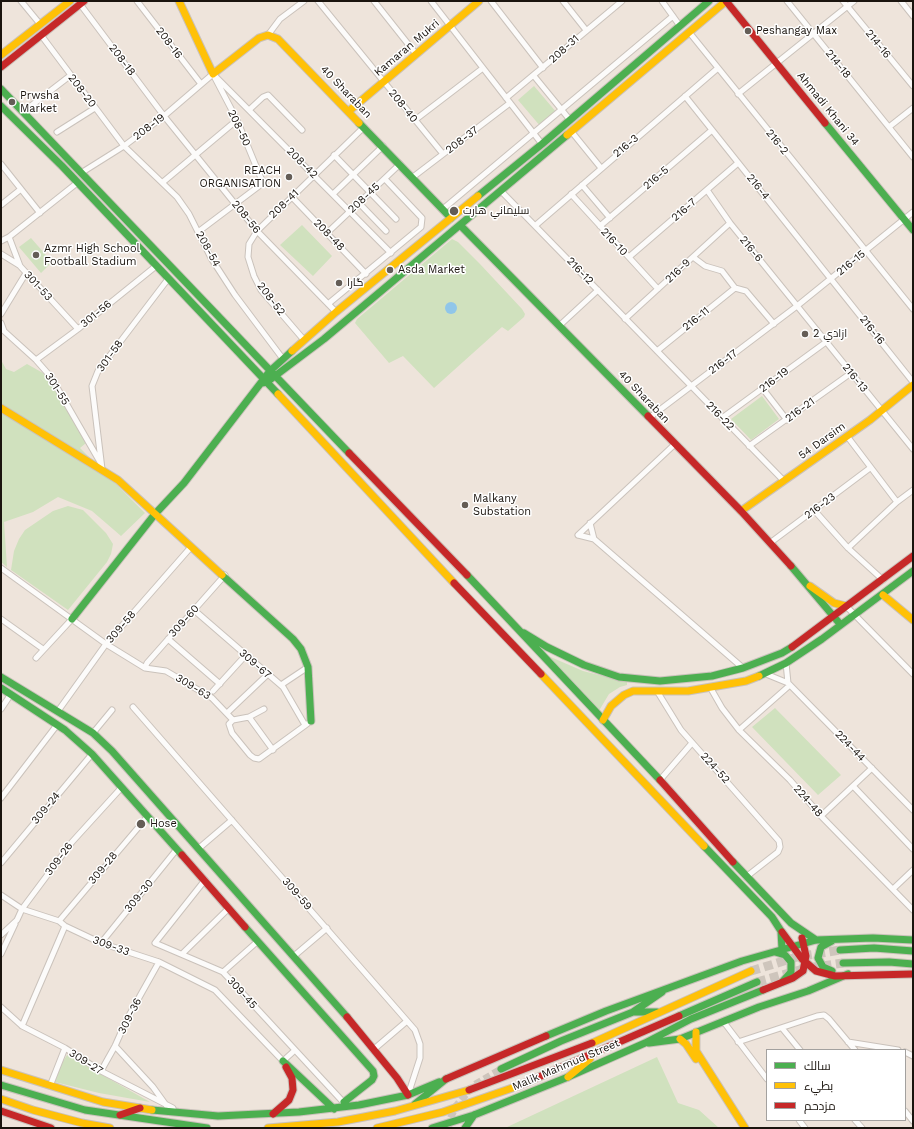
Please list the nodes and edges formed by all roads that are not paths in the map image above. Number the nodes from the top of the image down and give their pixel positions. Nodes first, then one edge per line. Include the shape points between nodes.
1 (21, 1) edge
2 (70, 1) edge
3 (137, 1) edge
4 (179, 1) edge
5 (304, 1) edge
6 (318, 1) edge
7 (374, 1) edge
8 (431, 1) edge
9 (479, 1) edge
10 (491, 1) edge
11 (563, 1) edge
12 (622, 1) edge
13 (709, 1) edge
14 (726, 1) edge
15 (787, 1) edge
16 (843, 1) edge
17 (854, 1) edge
18 (901, 1) edge
19 (665, 2) edge
20 (82, 3) edge
21 (848, 6) junction
22 (673, 16) junction
23 (913, 16) edge
24 (40, 24) junction
25 (450, 26) junction
26 (680, 26) junction
27 (586, 30) junction
28 (689, 32) junction
29 (813, 34) junction
30 (41, 35) junction
31 (268, 35) junction
32 (416, 54) junction
33 (1, 55) edge
34 (777, 64) junction
35 (1, 67) edge
36 (483, 68) junction
37 (543, 68) junction
38 (718, 68) junction
39 (213, 74) junction
40 (71, 75) junction
41 (534, 76) junction
42 (384, 82) junction
43 (201, 84) junction
44 (612, 84) junction
45 (913, 86) edge
46 (1, 89) edge
47 (619, 91) junction
48 (600, 94) junction
49 (738, 94) junction
50 (685, 96) junction
51 (506, 98) junction
52 (608, 101) junction
53 (510, 103) junction
54 (1, 106) edge
55 (95, 108) junction
56 (913, 108) edge
57 (249, 110) junction
58 (562, 110) junction
59 (349, 111) junction
60 (23, 112) junction
61 (164, 116) junction
62 (236, 120) junction
63 (415, 120) junction
64 (570, 120) junction
65 (364, 127) junction
66 (889, 127) junction
67 (302, 130) dead end
68 (712, 130) junction
69 (57, 132) dead end
70 (571, 132) junction
71 (534, 134) junction
72 (542, 144) junction
73 (124, 146) junction
74 (383, 146) junction
75 (196, 154) junction
76 (443, 154) junction
77 (334, 155) junction
78 (913, 157) edge
79 (738, 163) junction
80 (1, 164) edge
81 (400, 164) junction
82 (601, 168) junction
83 (80, 173) junction
84 (314, 175) junction
85 (353, 175) junction
86 (413, 177) junction
87 (385, 179) junction
88 (163, 182) junction
89 (77, 183) junction
90 (582, 184) junction
91 (21, 189) junction
92 (707, 190) junction
93 (501, 191) junction
94 (370, 192) junction
95 (333, 194) junction
96 (571, 194) junction
97 (292, 197) junction
98 (359, 203) junction
99 (1, 205) edge
100 (236, 205) junction
101 (443, 209) junction
102 (350, 211) junction
103 (913, 212) edge
104 (40, 213) junction
105 (451, 218) junction
106 (610, 218) junction
107 (396, 219) dead end
108 (904, 219) junction
109 (730, 223) junction
110 (536, 225) junction
111 (461, 226) junction
112 (600, 226) junction
113 (913, 230) edge
114 (257, 231) junction
115 (386, 231) dead end
116 (198, 232) junction
117 (327, 233) junction
118 (9, 237) junction
119 (1, 241) edge
120 (400, 245) junction
121 (414, 249) junction
122 (866, 251) junction
123 (391, 252) junction
124 (1, 254) edge
125 (693, 256) junction
126 (629, 257) junction
127 (20, 266) junction
128 (156, 266) junction
129 (26, 273) junction
130 (366, 274) junction
131 (168, 279) junction
132 (377, 279) junction
133 (831, 279) junction
134 (735, 288) junction
135 (385, 289) junction
136 (658, 289) junction
137 (598, 290) junction
138 (328, 304) junction
139 (797, 306) junction
140 (913, 309) edge
141 (336, 312) junction
142 (1, 314) edge
143 (624, 319) junction
144 (1, 323) edge
145 (774, 324) junction
146 (559, 326) junction
147 (78, 329) junction
148 (304, 340) junction
149 (826, 342) junction
150 (657, 351) junction
151 (284, 359) junction
152 (36, 360) junction
153 (851, 373) junction
154 (273, 374) junction
155 (265, 382) junction
156 (913, 384) edge
157 (691, 386) junction
158 (763, 389) junction
159 (1, 408) edge
160 (881, 411) junction
161 (649, 418) junction
162 (722, 418) junction
163 (787, 420) junction
164 (847, 436) junction
165 (675, 444) junction
166 (749, 446) junction
167 (913, 449) edge
168 (102, 467) junction
169 (870, 468) junction
170 (784, 482) junction
171 (913, 490) edge
172 (897, 502) junction
173 (814, 510) junction
174 (741, 511) junction
175 (155, 514) junction
176 (590, 523) junction
177 (423, 529) junction
178 (412, 539) junction
179 (594, 539) junction
180 (770, 543) junction
181 (191, 547) junction
182 (440, 547) junction
183 (848, 548) junction
184 (913, 556) edge
185 (430, 558) junction
186 (1, 568) edge
187 (913, 571) edge
188 (225, 575) junction
189 (883, 580) junction
190 (810, 586) junction
191 (884, 595) junction
192 (846, 606) junction
193 (194, 610) junction
194 (854, 615) junction
195 (833, 616) junction
196 (1, 618) edge
197 (72, 619) junction
198 (913, 620) edge
199 (840, 624) junction
200 (518, 629) junction
201 (168, 639) junction
202 (106, 644) junction
203 (43, 649) junction
204 (245, 656) junction
205 (36, 658) dead end
206 (786, 663) junction
207 (308, 667) junction
208 (145, 668) junction
209 (743, 668) junction
210 (766, 674) junction
211 (913, 674) edge
212 (268, 675) junction
213 (1, 677) edge
214 (690, 680) junction
215 (220, 684) junction
216 (789, 684) junction
217 (280, 685) junction
218 (710, 687) junction
219 (1, 688) edge
220 (688, 690) junction
221 (657, 691) junction
222 (213, 692) dead end
223 (11, 694) junction
224 (133, 708) dead end
225 (1, 709) edge
226 (264, 709) dead end
227 (112, 710) dead end
228 (58, 711) junction
229 (227, 713) junction
230 (249, 717) junction
231 (603, 720) junction
232 (231, 722) junction
233 (308, 723) junction
234 (57, 725) junction
235 (739, 730) junction
236 (93, 732) junction
237 (692, 743) junction
238 (273, 750) junction
239 (92, 754) junction
240 (872, 768) junction
241 (660, 780) junction
242 (122, 787) junction
243 (854, 787) junction
244 (650, 789) junction
245 (672, 793) junction
246 (1, 798) edge
247 (662, 800) junction
248 (913, 810) edge
249 (148, 816) junction
250 (821, 816) junction
251 (232, 820) junction
252 (913, 848) edge
253 (177, 849) junction
254 (198, 850) junction
255 (1, 863) edge
256 (913, 870) edge
257 (746, 877) junction
258 (205, 880) junction
259 (893, 889) junction
260 (1, 895) edge
261 (229, 908) junction
262 (22, 909) junction
263 (913, 910) edge
264 (16, 920) junction
265 (59, 921) junction
266 (791, 923) junction
267 (778, 925) junction
268 (65, 926) junction
269 (327, 928) junction
270 (1, 935) edge
271 (836, 939) junction
272 (816, 940) junction
273 (913, 940) edge
274 (258, 941) junction
275 (804, 943) junction
276 (101, 944) junction
277 (792, 946) junction
278 (782, 949) junction
279 (840, 950) tunnel mouth
280 (913, 951) edge
281 (774, 952) junction
282 (1, 954) edge
283 (182, 954) junction
284 (294, 956) junction
285 (159, 962) junction
286 (805, 962) junction
287 (843, 963) tunnel mouth
288 (913, 964) edge
289 (751, 971) tunnel mouth
290 (223, 972) junction
291 (848, 974) junction
292 (913, 974) edge
293 (757, 982) tunnel mouth
294 (781, 983) junction
295 (670, 987) junction
296 (1, 1007) edge
297 (633, 1012) junction
298 (657, 1012) junction
299 (407, 1021) junction
300 (723, 1021) junction
301 (22, 1026) junction
302 (782, 1028) junction
303 (696, 1032) junction
304 (680, 1039) junction
305 (738, 1042) junction
306 (848, 1042) junction
307 (645, 1043) junction
308 (115, 1046) junction
309 (65, 1048) junction
310 (799, 1049) edge
311 (854, 1049) edge
312 (892, 1049) edge
313 (373, 1050) junction
314 (294, 1051) junction
315 (597, 1053) junction
316 (283, 1061) junction
317 (501, 1069) tunnel mouth
318 (1, 1070) edge
319 (101, 1071) junction
320 (568, 1077) junction
321 (766, 1078) edge
322 (446, 1079) junction
323 (1, 1085) edge
324 (50, 1086) junction
325 (408, 1095) junction
326 (1, 1099) edge
327 (167, 1105) junction
328 (346, 1105) junction
329 (411, 1107) junction
330 (140, 1108) junction
331 (334, 1109) junction
332 (1, 1111) edge
333 (174, 1112) junction
334 (906, 1113) edge
335 (273, 1114) junction
336 (474, 1115) junction
337 (118, 1116) junction
338 (913, 1121) edge
339 (51, 1128) edge
340 (109, 1128) edge
341 (207, 1128) edge
342 (268, 1128) edge
343 (377, 1128) edge
344 (432, 1128) edge
345 (465, 1128) edge
346 (739, 1128) edge
347 (745, 1128) edge

1 - 24 street
2 - 24 main road
3 - 43 street, 208-16
4 - 39 main road
5 - 31 street via 280,19
6 - 42 street, 208-40
7 - 32 street
8 - 25 street
9 - 25 main road, Kamaran Mukri
10 - 37 street
11 - 27 street
12 - 27 street, 208-31
13 - 26 main road
14 - 28 main road
14 - 34 main road, Ahmadi Khani 34
15 - 29 street, 214-18
16 - 21 street, 214-16
17 - 21 street
18 - 23 street
19 - 22 street
20 - 30 main road
20 - 61 street, 208-18
21 - 29 street
21 - 45 street, 214-16
22 - 26 street
22 - 58 street
24 - 33 main road
25 - 32 main road, Kamaran Mukri
25 - 36 street
26 - 44 main road
27 - 37 street, 208-31
28 - 38 street, 216-2
28 - 47 main road
29 - 34 street
29 - 66 street, 214-18
30 - 35 main road
30 - 40 street, 208-20
31 - 39 main road via 258,38
31 - 59 main road, 40 Sharaban via 282,42
32 - 42 main road, Kamaran Mukri
34 - 49 street
34 - 108 main road, Ahmadi Khani 34
36 - 51 street
36 - 63 street
37 - 41 street, 208-31
38 - 49 street, 216-2
38 - 50 street, 216-3
39 - 43 street, 208-19
39 - 57 street, 208-42
39 - 62 street, 208-50
40 - 55 street, 208-20
40 - 60 street
41 - 51 street, 208-31
41 - 58 street
42 - 59 main road, Kamaran Mukri
42 - 63 street, 208-40
43 - 61 street, 208-19
44 - 47 main road
44 - 48 main road
46 - 60 main road
47 - 52 main road
48 - 52 main road
48 - 64 main road
49 - 122 street, 216-2
50 - 68 street, 216-4
50 - 82 street, 216-3
51 - 53 street
52 - 70 main road
53 - 71 street
53 - 76 street, 208-37
54 - 89 main road
55 - 69 street
55 - 73 street, 208-20
56 - 66 street
57 - 67 street via 268,95
57 - 84 street, 208-42
58 - 64 street
58 - 71 street
59 - 65 main road, 40 Sharaban
60 - 83 main road
61 - 73 street, 208-19
61 - 75 street, 208-56
62 - 75 street
62 - 100 street, 208-50 via 263,183
63 - 76 street, 208-40
64 - 72 main road
65 - 74 main road, 40 Sharaban
65 - 77 street, 208-41
66 - 78 street, 214-18
68 - 79 street, 216-4
68 - 106 street, 216-5
70 - 82 street
70 - 93 main road
71 - 72 street
71 - 101 street
72 - 105 main road
73 - 83 street, 208-19
73 - 88 street, 208-54
74 - 81 main road, 40 Sharaban
74 - 85 street
75 - 88 street
75 - 100 street, 208-56
76 - 86 street, 208-37
77 - 84 street, 208-41
77 - 85 street
79 - 92 street, 216-7
79 - 133 street, 216-4
80 - 91 street
81 - 86 main road, 40 Sharaban
81 - 87 street, 208-45
82 - 90 street, 216-3
83 - 154 main road
84 - 95 street, 208-42
84 - 97 street, 208-41
85 - 94 street
85 - 95 street
86 - 101 main road, 40 Sharaban
87 - 94 street, 208-45
87 - 120 street via 422,218 421,227
88 - 116 street, 208-54 via 189,214
89 - 104 street
89 - 128 main road
90 - 96 street, 216-3
90 - 106 street
91 - 99 street
91 - 104 street
92 - 109 street, 216-6
92 - 126 street, 216-7
93 - 110 street, 216-12
93 - 111 main road
94 - 98 street, 208-45
94 - 107 street
95 - 102 street, 208-42
96 - 110 street, 216-3
96 - 112 street, 216-10
97 - 114 street, 208-41
97 - 117 street, 208-48
98 - 102 street, 208-45
98 - 115 street
100 - 114 street, 208-56
100 - 116 street
101 - 105 main road, 40 Sharaban
102 - 117 street, 208-45
102 - 123 street, 208-42
103 - 108 street, 216-15
104 - 118 street
105 - 121 main road
106 - 112 street, 216-5
108 - 113 main road, Ahmadi Khani 34
108 - 122 street, 216-15
109 - 125 street, 216-9
109 - 139 street, 216-6
110 - 137 street, 216-12
111 - 135 main road
111 - 146 main road, 40 Sharaban
112 - 126 street, 216-10
114 - 138 street, 208-56
114 - 148 street, 208-52 via 249,244 248,257 254,276 261,290
116 - 151 street, 208-54 via 235,295
117 - 130 street, 208-48
118 - 119 street
118 - 127 street, 301-53
120 - 121 street
120 - 123 street
121 - 132 main road
122 - 133 street, 216-15
122 - 140 street, 216-2
123 - 130 street
124 - 127 street
125 - 134 street via 705,266 722,271
125 - 136 street, 216-9
126 - 136 street, 216-10
127 - 129 street, 301-53
128 - 131 main road
128 - 147 street, 301-56
129 - 142 street
129 - 147 street, 301-53
130 - 138 street
131 - 155 main road
131 - 168 street, 301-58 via 98,371 92,386
132 - 135 main road
132 - 141 main road
133 - 139 street, 216-15
133 - 156 street, 216-16
134 - 145 street via 746,291
134 - 150 street, 216-11
135 - 154 main road
136 - 143 street, 216-9
137 - 143 street, 216-12
137 - 146 street
138 - 141 street, 208-56
139 - 145 street, 216-17
139 - 149 street, 216-13
141 - 148 main road
143 - 150 street, 216-12
144 - 152 street, 301-55 via 4,331
145 - 157 street, 216-17
146 - 161 main road, 40 Sharaban
147 - 152 street, 301-56
148 - 151 main road
149 - 153 street, 216-13
149 - 158 street, 216-19
150 - 157 street, 216-22
151 - 154 main road
152 - 168 street, 301-55 via 51,377
153 - 160 street, 216-13
153 - 163 street, 216-21
154 - 155 main road
154 - 177 main road
155 - 175 main road via 184,483
155 - 178 main road
156 - 160 main road, 54 Darsim
157 - 161 street, 216-17
157 - 162 street, 216-22
158 - 162 street, 216-19
158 - 163 street
159 - 168 main road
160 - 164 main road, 54 Darsim
160 - 167 street, 216-13
161 - 165 main road, 40 Sharaban
162 - 166 street, 216-22
163 - 166 street, 216-21
164 - 169 street
164 - 170 main road, 54 Darsim
165 - 174 main road, 40 Sharaban
165 - 176 street
166 - 170 street, 216-22
168 - 175 main road
169 - 172 street
169 - 173 street, 216-23
170 - 174 main road, 54 Darsim
171 - 172 street
172 - 183 street
173 - 180 street, 216-23
173 - 183 street
174 - 180 main road, 40 Sharaban
175 - 181 main road
175 - 197 main road
176 - 179 street
176 - 179 street via 577,536
177 - 178 main road via 420,536
177 - 182 main road
178 - 185 main road
179 - 209 street
180 - 190 main road, 40 Sharaban
181 - 188 main road
181 - 202 street, 309-58
182 - 185 main road via 431,550
182 - 200 main road
183 - 189 street
184 - 189 main road
185 - 244 main road
186 - 197 street
187 - 191 main road
188 - 193 street, 309-60
188 - 207 main road via 293,639 301,649
189 - 192 main road
190 - 192 main road, 40 Sharaban via 834,603
190 - 195 main road, 40 Sharaban
191 - 194 main road
191 - 198 main road
192 - 194 street
192 - 195 main road
193 - 201 street, 309-60
193 - 204 street, 309-67
194 - 199 main road
194 - 211 street
195 - 199 main road, 40 Sharaban
195 - 209 main road via 782,653
196 - 203 street
197 - 202 street
197 - 203 street
199 - 206 main road
200 - 214 main road via 547,647 600,672 647,680
200 - 231 main road
201 - 208 street, 309-60
201 - 215 street
202 - 208 street
202 - 228 street, 309-58
203 - 205 street
204 - 212 street, 309-67
204 - 215 street
206 - 210 main road
206 - 216 street
207 - 217 street
207 - 233 main road
208 - 229 street, 309-63 via 166,671 188,683 212,698
209 - 214 main road
210 - 216 street, 224-44
210 - 218 main road via 746,681
212 - 217 street, 309-67
212 - 229 street
213 - 228 main road
214 - 220 main road
215 - 222 street
216 - 235 street
216 - 240 street, 224-44
217 - 233 street, 309-67
218 - 220 main road
218 - 235 street, 224-48
219 - 223 main road
220 - 221 main road
221 - 231 main road via 640,690 624,695 611,706
221 - 237 street, 224-52
223 - 225 street
223 - 234 main road
224 - 251 street, 309-59
226 - 230 street
227 - 236 street
228 - 236 main road
229 - 232 street, 309-63
230 - 232 street
230 - 238 street
231 - 241 main road
232 - 238 street, 309-63 via 232,733 250,755 259,759
233 - 238 street
234 - 239 main road
234 - 246 street
235 - 250 street, 224-48 via 790,780
236 - 254 main road
237 - 241 street
237 - 257 street, 224-52 via 779,842 778,852
239 - 242 main road
239 - 255 street, 309-24
240 - 243 street
240 - 248 street, 224-44
241 - 244 main road
241 - 245 main road
242 - 249 main road
242 - 262 street, 309-26 via 72,842
243 - 250 street
243 - 252 street
244 - 247 main road
245 - 247 main road
245 - 257 main road
247 - 267 main road
249 - 253 main road
249 - 265 street, 309-28
250 - 259 street, 224-48
251 - 254 street
251 - 269 street, 309-59
253 - 258 main road
253 - 276 street, 309-30
254 - 284 main road
256 - 259 street
257 - 266 main road
258 - 261 main road
258 - 283 street, 309-45 via 155,943
259 - 263 street, 224-48
260 - 262 street
261 - 274 main road
261 - 283 street
262 - 264 street, 309-26
262 - 265 street
264 - 270 street, 309-26
264 - 282 street
265 - 268 street, 309-33
266 - 272 main road
266 - 275 main road
267 - 277 main road
267 - 278 main road
268 - 276 street, 309-33
268 - 301 street
269 - 284 street
269 - 299 street, 309-59
271 - 272 main road
271 - 273 main road
271 - 291 main road via 825,944 818,952 820,963 828,970
272 - 275 main road
274 - 290 street
274 - 328 main road via 373,1071 373,1078
275 - 277 main road
275 - 286 main road
276 - 285 street, 309-33
277 - 278 main road
277 - 286 main road
278 - 281 main road
279 - 280 main road via 874,948
281 - 294 main road via 785,954 791,962 791,972
281 - 295 main road
283 - 290 street, 309-45
284 - 313 main road
285 - 308 street, 309-36
285 - 316 street, 309-33 via 215,990
286 - 291 main road via 824,973 835,976
286 - 294 main road, Malik Mahmud Street via 803,971
287 - 288 main road
289 - 298 main road
290 - 314 street, 309-45
291 - 292 main road
291 - 300 main road via 808,992
293 - 315 main road
294 - 307 main road, Malik Mahmud Street via 698,1016
295 - 297 main road
295 - 322 main road via 606,1011
296 - 301 street, 309-27
297 - 298 main road
297 - 317 main road
298 - 329 main road via 587,1045 495,1081
299 - 313 street
299 - 325 street, 309-59 via 415,1030 420,1044 420,1058
300 - 303 main road
300 - 305 street
301 - 309 street, 309-27
302 - 305 street
302 - 306 street via 824,1015
302 - 310 street
303 - 304 main road
303 - 347 main road via 696,1051
304 - 307 main road
304 - 346 main road via 689,1048
305 - 321 street
306 - 311 street
306 - 312 street
307 - 320 main road, Malik Mahmud Street
308 - 319 street, 309-36
308 - 327 street
309 - 319 street, 309-27
309 - 324 street
313 - 325 main road
314 - 316 street
314 - 328 street, 309-45
315 - 320 main road
315 - 343 main road via 505,1092 443,1112
316 - 331 main road
316 - 335 main road via 292,1078 293,1090 289,1100
318 - 324 main road
319 - 327 street, 309-27
320 - 336 main road, Malik Mahmud Street
322 - 325 main road
322 - 329 main road
323 - 337 main road via 85,1110
324 - 330 main road via 103,1102
325 - 328 main road
326 - 340 main road via 33,1110
327 - 333 street, 309-27 via 173,1108
328 - 331 main road
329 - 342 main road via 338,1122
330 - 333 main road
330 - 337 main road
331 - 335 main road
332 - 339 main road
333 - 335 main road via 218,1116
334 - 338 street
336 - 344 main road, Malik Mahmud Street
336 - 345 main road
337 - 341 main road

